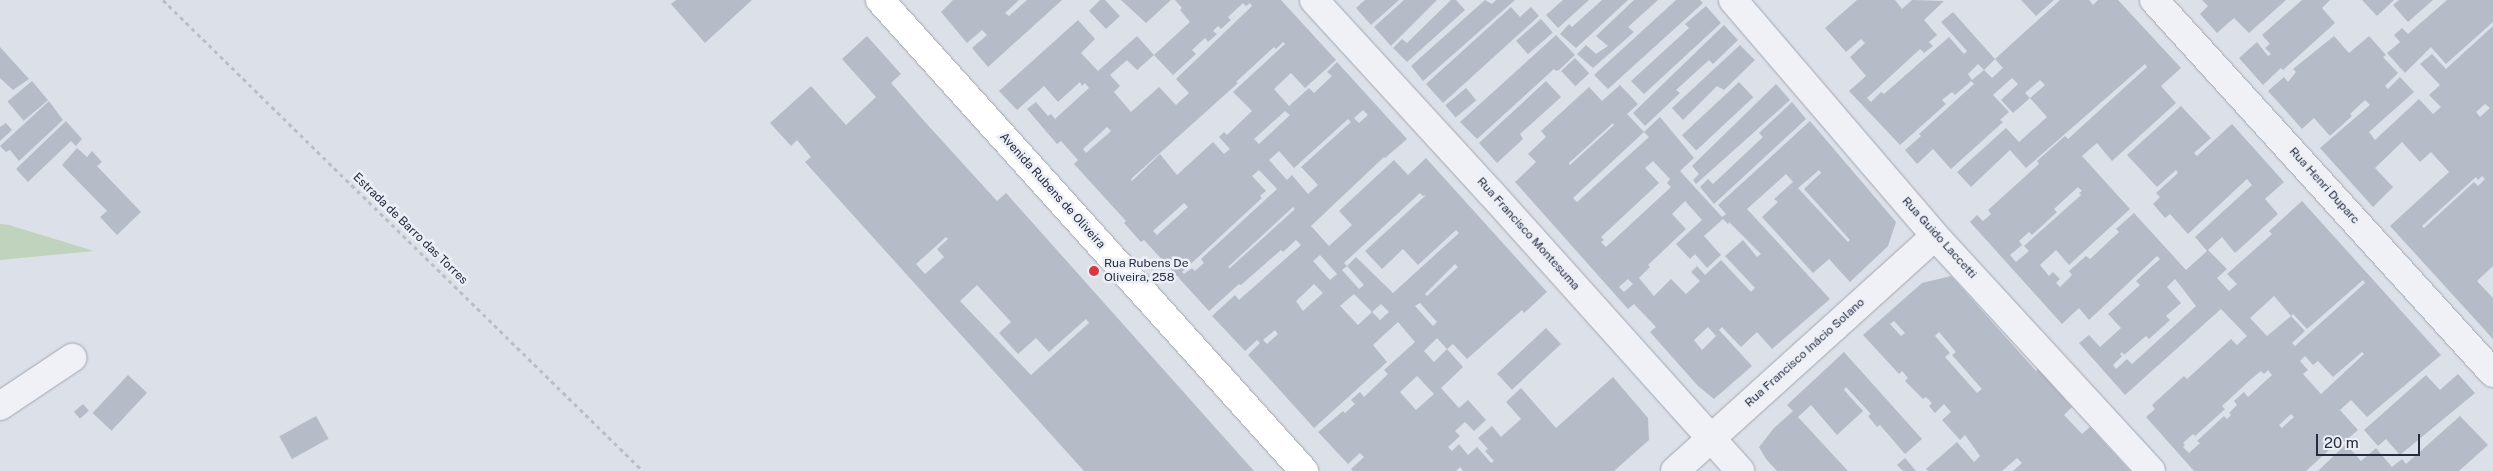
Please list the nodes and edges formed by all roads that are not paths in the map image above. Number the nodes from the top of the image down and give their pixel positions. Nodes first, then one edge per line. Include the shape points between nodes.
1 (880, 0) edge
2 (1314, 0) edge
3 (1733, 0) edge
4 (2154, 0) edge
5 (1935, 236) junction
6 (72, 358) dead end
7 (2493, 373) edge
8 (0, 406) edge
9 (1710, 438) junction
10 (1304, 471) edge
11 (1675, 471) edge
12 (1740, 471) edge
13 (2152, 471) edge

1 - 10 main road, Avenida Rubens de Oliveira
2 - 9 street, Rua Francisco Montesuma via 1492,193
3 - 5 street, Rua Guido Laccetti
4 - 7 street, Rua Henri Duparc
5 - 9 street, Rua Francisco Inácio Solano
5 - 13 street, Rua Guido Laccetti
6 - 8 street
9 - 11 street, Rua Francisco Inácio Solano
9 - 12 street, Rua Francisco Montesuma

